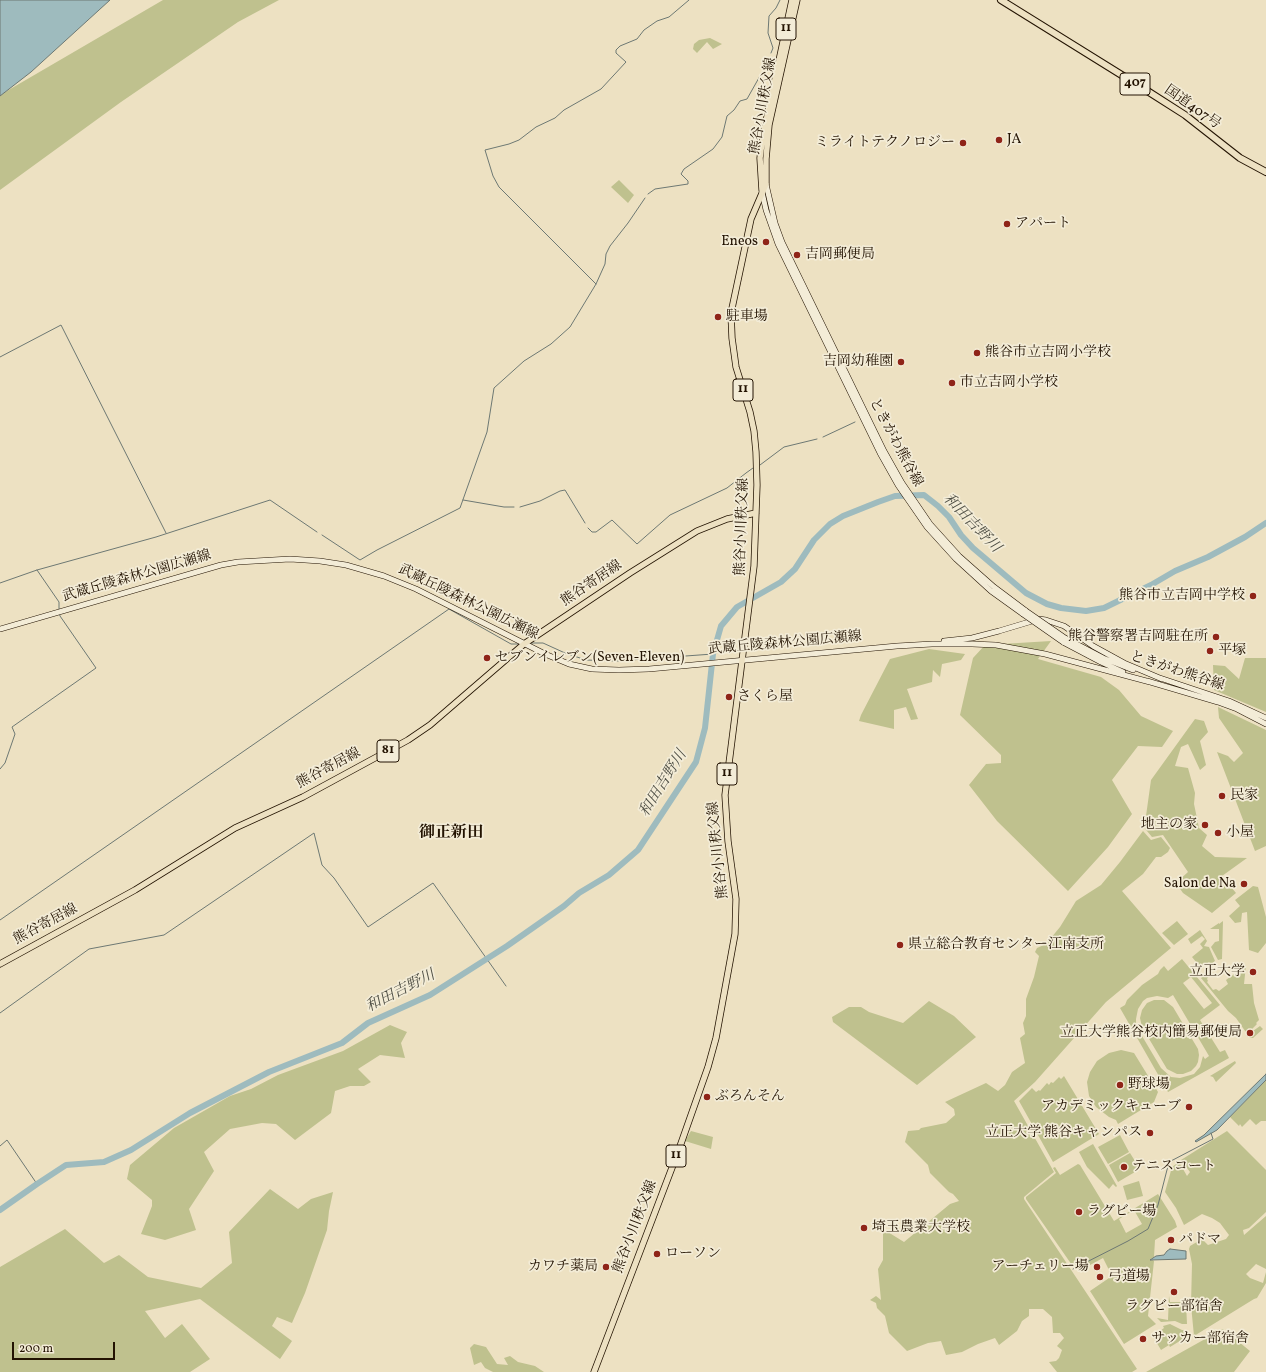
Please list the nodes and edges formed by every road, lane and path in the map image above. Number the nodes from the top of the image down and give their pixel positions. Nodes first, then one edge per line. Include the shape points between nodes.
1 (792, 0) edge
2 (797, 0) edge
3 (1001, 0) edge
4 (1266, 172) edge
5 (766, 184) junction
6 (762, 192) junction
7 (900, 484) junction
8 (756, 512) junction
9 (0, 629) edge
10 (1064, 640) junction
11 (522, 643) junction
12 (932, 644) junction
13 (742, 660) junction
14 (1162, 679) junction
15 (1150, 682) junction
16 (1170, 684) junction
17 (1238, 707) junction
18 (1266, 718) edge
19 (1266, 724) edge
20 (0, 964) edge
21 (594, 1372) edge

1 - 6 main road, 熊谷小川秩父線 / 11 via 763,135 760,158
2 - 5 main road, 熊谷小川秩父線 / 11 via 769,125
3 - 4 highway, 国道407号 / 407 via 1167,104 1240,158
5 - 6 main road, 熊谷小川秩父線 / 11
5 - 7 main road, ときがわ熊谷線 via 782,242
6 - 7 main road, ときがわ熊谷線 via 778,244 880,453
6 - 8 main road, 熊谷小川秩父線 / 11 via 751,219 731,313 736,367 754,431
7 - 10 main road, ときがわ熊谷線, bridge via 916,509 959,556 1025,613
8 - 11 main road, 熊谷寄居線 / 81 via 727,519 697,531
8 - 13 main road, 熊谷小川秩父線 / 11 via 755,559
9 - 11 main road, 武蔵丘陵森林公園広瀬線 via 221,565 290,559 346,565 384,576 416,589
10 - 14 main road, ときがわ熊谷線 via 1113,663
10 - 15 main road, ときがわ熊谷線 via 1109,666
11 - 13 main road, 武蔵丘陵森林公園広瀬線 via 559,660 592,669 649,669
11 - 20 main road, 熊谷寄居線 / 81 via 430,725 408,740 303,797 235,828 135,890
12 - 13 main road, 武蔵丘陵森林公園広瀬線
12 - 14 main road, 武蔵丘陵森林公園広瀬線 via 999,632 1039,619 1046,620 1064,626 1117,660
12 - 15 main road, 武蔵丘陵森林公園広瀬線 via 1010,647
13 - 21 main road, 熊谷小川秩父線 / 11 via 725,795 736,899 736,925 716,1038 678,1152
14 - 16 main road, ときがわ熊谷線
15 - 16 main road, ときがわ熊谷線
16 - 17 main road, ときがわ熊谷線
17 - 18 main road, ときがわ熊谷線
17 - 19 main road, ときがわ熊谷線

